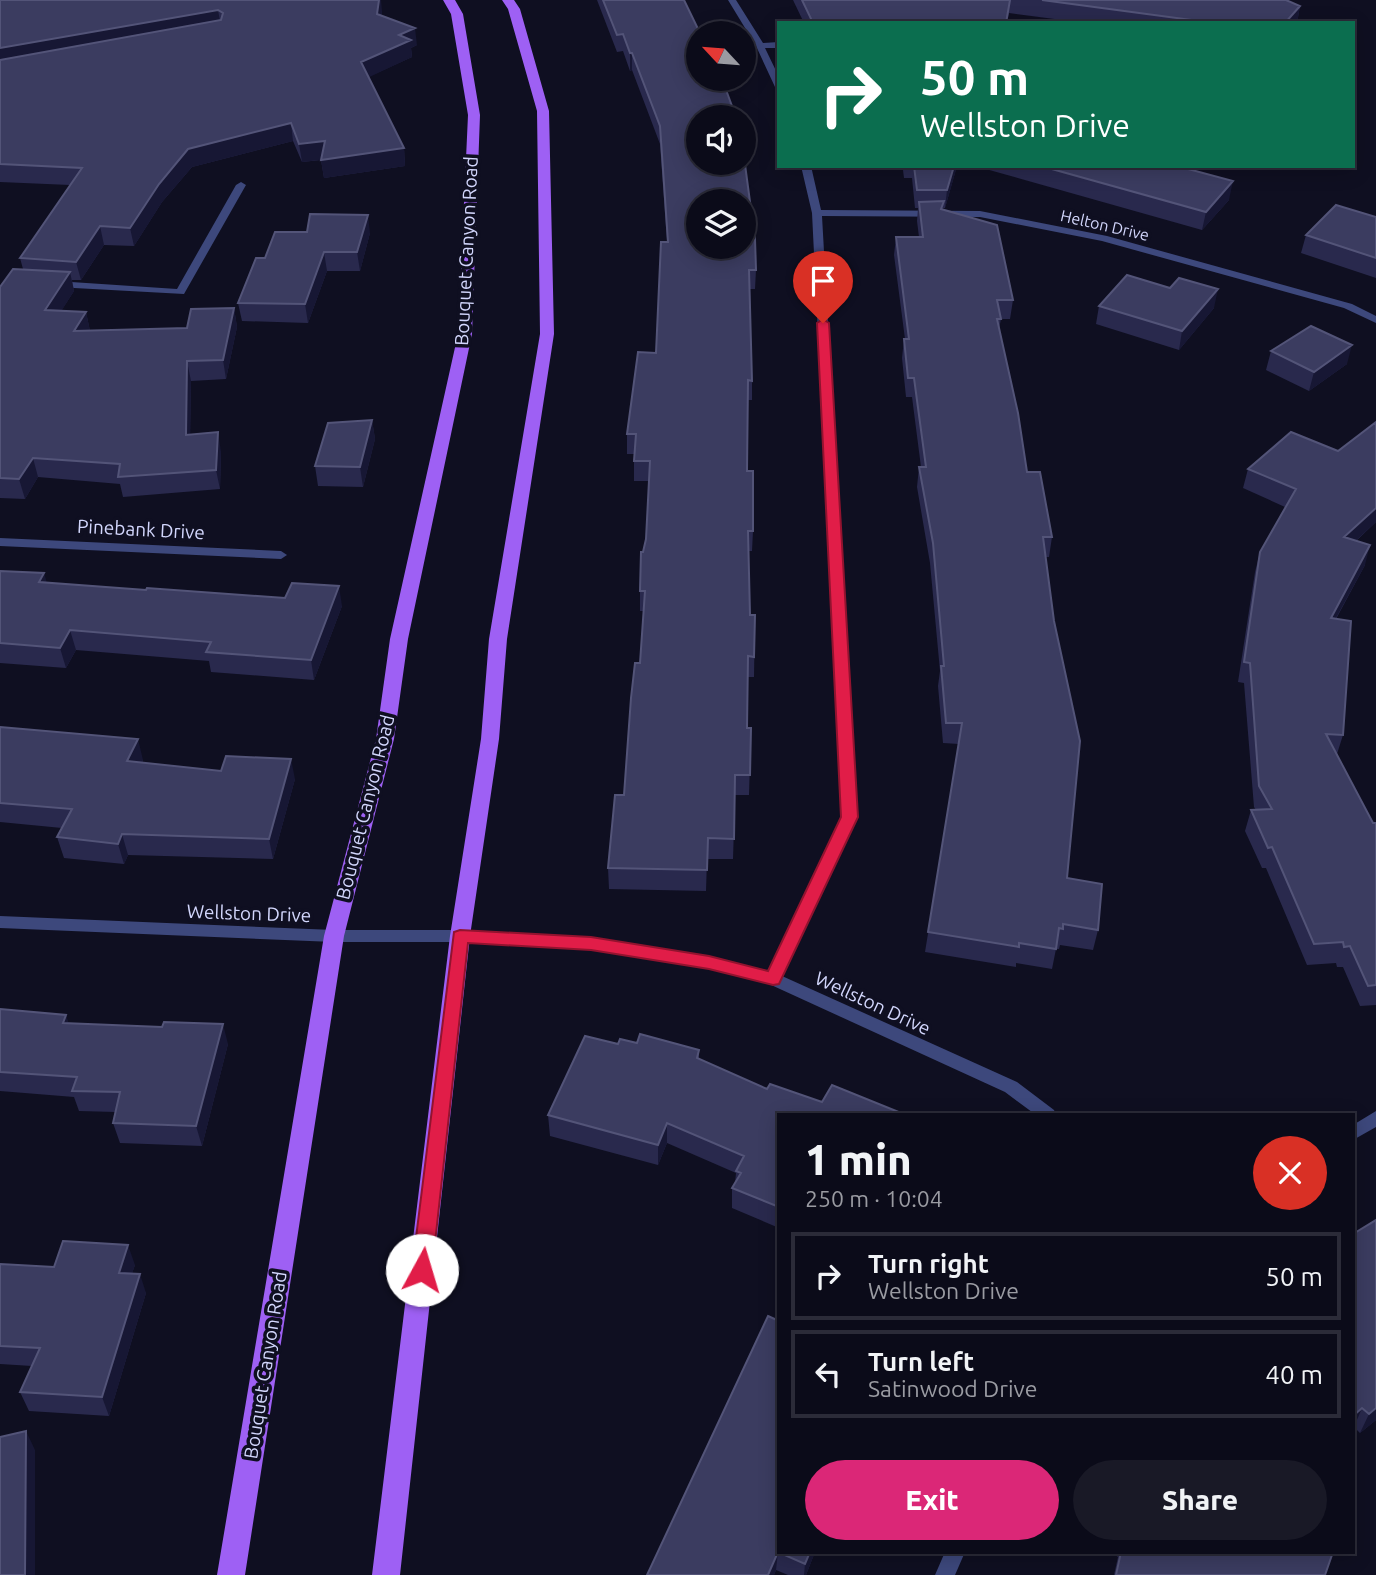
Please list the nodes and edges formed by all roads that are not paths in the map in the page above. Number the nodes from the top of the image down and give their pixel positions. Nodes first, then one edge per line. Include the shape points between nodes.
1 (449, 0) edge
2 (508, 0) edge
3 (732, 0) edge
4 (777, 45) edge
5 (760, 46) junction
6 (777, 83) edge
7 (806, 168) edge
8 (241, 185) dead end
9 (817, 213) junction
10 (41, 283) edge
11 (1376, 320) edge
12 (0, 542) edge
13 (281, 555) dead end
14 (0, 922) edge
15 (334, 936) junction
16 (460, 936) junction
17 (773, 979) junction
18 (1045, 1113) edge
19 (1376, 1118) edge
20 (1355, 1132) edge
21 (954, 1554) edge
22 (232, 1575) edge
23 (386, 1575) edge
24 (945, 1575) edge

1 - 15 main road, Bouquet Canyon Road via 457,14 474,115 465,334 399,639 385,739
2 - 16 main road via 544,111 547,334 498,639 489,739
3 - 5 street
4 - 5 street
5 - 6 street
7 - 9 street
8 - 10 street via 180,292
9 - 11 street, Helton Drive via 980,214 1103,238 1348,306
9 - 17 street via 849,817
12 - 13 street, Pinebank Drive
14 - 15 street, Wellston Drive
15 - 16 street, Wellston Drive
15 - 22 main road, Bouquet Canyon Road
16 - 17 street, Wellston Drive via 591,943
16 - 23 main road
17 - 18 street, Wellston Drive via 1011,1087
19 - 20 street
21 - 24 street

